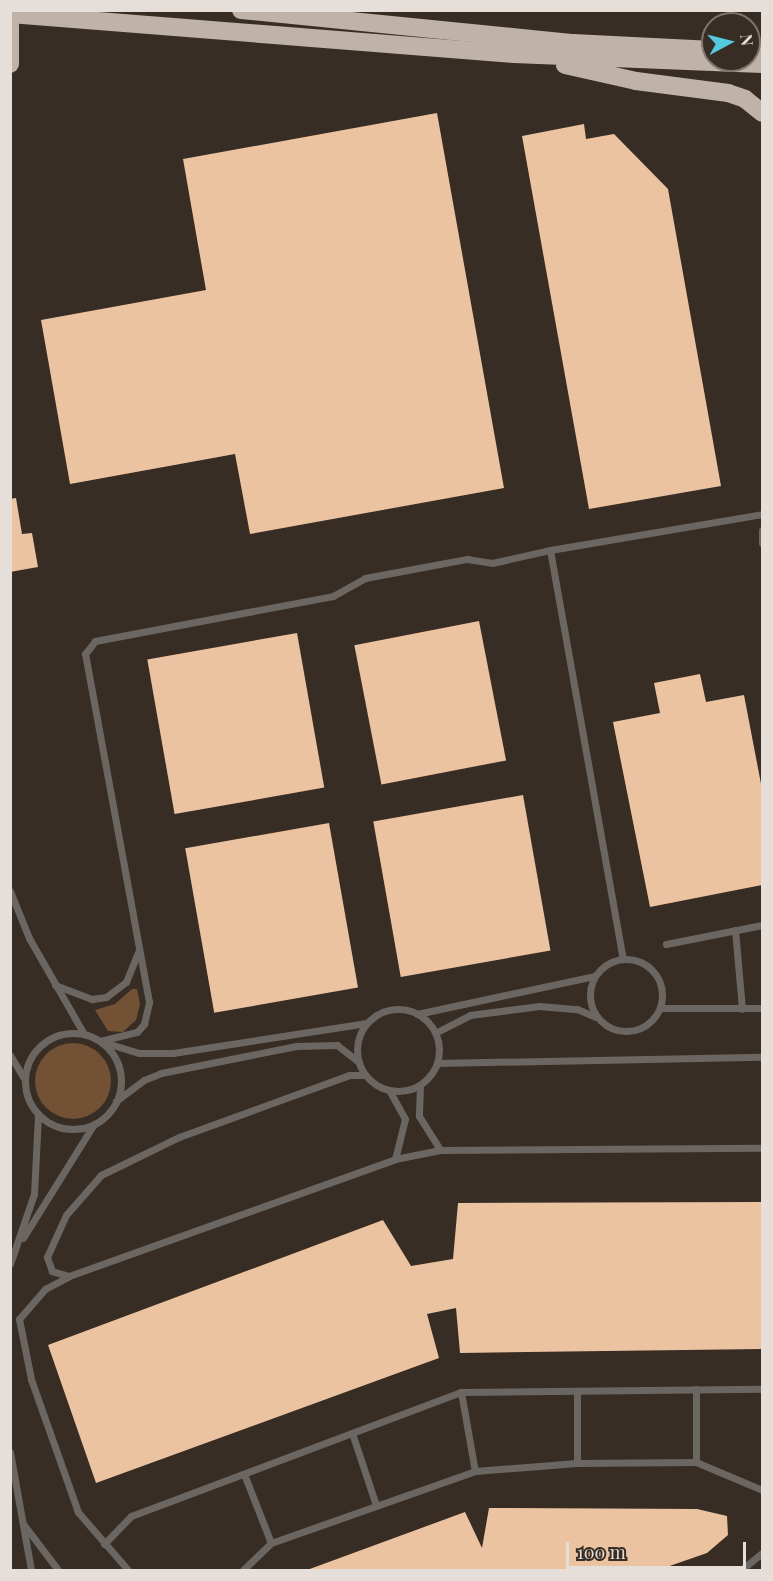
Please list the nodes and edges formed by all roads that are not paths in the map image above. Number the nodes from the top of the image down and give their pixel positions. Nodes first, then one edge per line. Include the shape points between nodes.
1 (241, 10) edge
2 (10, 16) edge
3 (701, 49) edge
4 (514, 54) junction
5 (10, 64) edge
6 (762, 64) edge
7 (762, 113) edge
8 (762, 514) edge
9 (762, 530) edge
10 (762, 543) edge
11 (550, 550) junction
12 (10, 891) edge
13 (762, 925) edge
14 (735, 930) junction
15 (666, 944) dead end
16 (139, 947) junction
17 (623, 958) junction
18 (594, 976) junction
19 (55, 985) junction
20 (660, 1008) junction
21 (762, 1008) edge
22 (742, 1009) junction
23 (417, 1014) junction
24 (596, 1017) junction
25 (367, 1023) junction
26 (435, 1033) junction
27 (84, 1034) junction
28 (100, 1041) junction
29 (10, 1055) edge
30 (762, 1057) edge
31 (358, 1062) junction
32 (437, 1063) junction
33 (365, 1075) junction
34 (25, 1080) junction
35 (420, 1085) junction
36 (389, 1090) junction
37 (116, 1101) junction
38 (38, 1113) junction
39 (94, 1124) junction
40 (762, 1148) edge
41 (440, 1150) junction
42 (394, 1159) junction
43 (18, 1246) junction
44 (10, 1264) edge
45 (69, 1276) junction
46 (696, 1389) junction
47 (762, 1389) edge
48 (577, 1391) junction
49 (461, 1392) junction
50 (352, 1433) junction
51 (10, 1452) edge
52 (696, 1462) junction
53 (577, 1463) junction
54 (475, 1471) junction
55 (244, 1474) junction
56 (762, 1490) edge
57 (376, 1505) junction
58 (22, 1521) junction
59 (271, 1543) junction
60 (104, 1544) junction
61 (762, 1553) edge
62 (31, 1570) edge
63 (58, 1570) edge
64 (128, 1570) edge
65 (243, 1570) edge
66 (741, 1570) edge

1 - 3 highway
2 - 4 highway via 48,15
2 - 5 highway
4 - 6 highway
4 - 7 highway via 636,81 728,93 745,99
8 - 11 lane
9 - 10 lane
11 - 16 lane via 492,563 466,559 364,578 333,596 95,641 85,654
11 - 17 lane
12 - 19 lane via 29,938
13 - 14 lane
14 - 15 lane
14 - 22 lane
16 - 19 lane via 126,982 106,997 92,999
16 - 28 lane via 148,993 144,1024 127,1036
17 - 18 lane via 602,967
17 - 20 lane via 650,968 662,994
18 - 23 lane
18 - 24 lane via 589,997
19 - 27 lane
20 - 22 lane
20 - 24 lane via 653,1019 631,1032 618,1031
21 - 22 lane
23 - 25 lane via 390,1009
23 - 26 lane
24 - 26 lane via 578,1009 539,1006 470,1016
25 - 28 lane via 173,1053 139,1053
25 - 31 lane via 359,1035
26 - 32 lane
27 - 28 lane
27 - 34 lane via 70,1033 44,1043 34,1053
28 - 37 lane via 110,1050 118,1068 120,1088
29 - 34 lane
30 - 32 lane
31 - 33 lane
31 - 37 lane via 337,1045 296,1046 161,1073 144,1080
32 - 35 lane
33 - 36 lane
33 - 45 lane via 349,1075 179,1137 101,1175 66,1215 47,1257 52,1271
34 - 38 lane via 26,1092
35 - 36 lane
35 - 41 lane via 419,1116
36 - 42 lane via 405,1119
37 - 39 lane
38 - 39 lane via 64,1128
38 - 43 lane via 38,1169
39 - 43 lane
40 - 41 lane
41 - 42 lane
42 - 45 lane
43 - 44 lane
45 - 60 lane via 45,1289 19,1319 31,1379 78,1512
46 - 47 lane
46 - 48 lane
46 - 52 lane
48 - 49 lane
48 - 53 lane
49 - 50 lane
49 - 54 lane
50 - 55 lane
50 - 57 lane
51 - 58 lane
52 - 53 lane
52 - 56 lane
53 - 54 lane
54 - 57 lane
55 - 59 lane
55 - 60 lane via 131,1516
57 - 59 lane
58 - 62 lane
58 - 63 lane
59 - 65 lane
60 - 64 lane
61 - 66 lane

